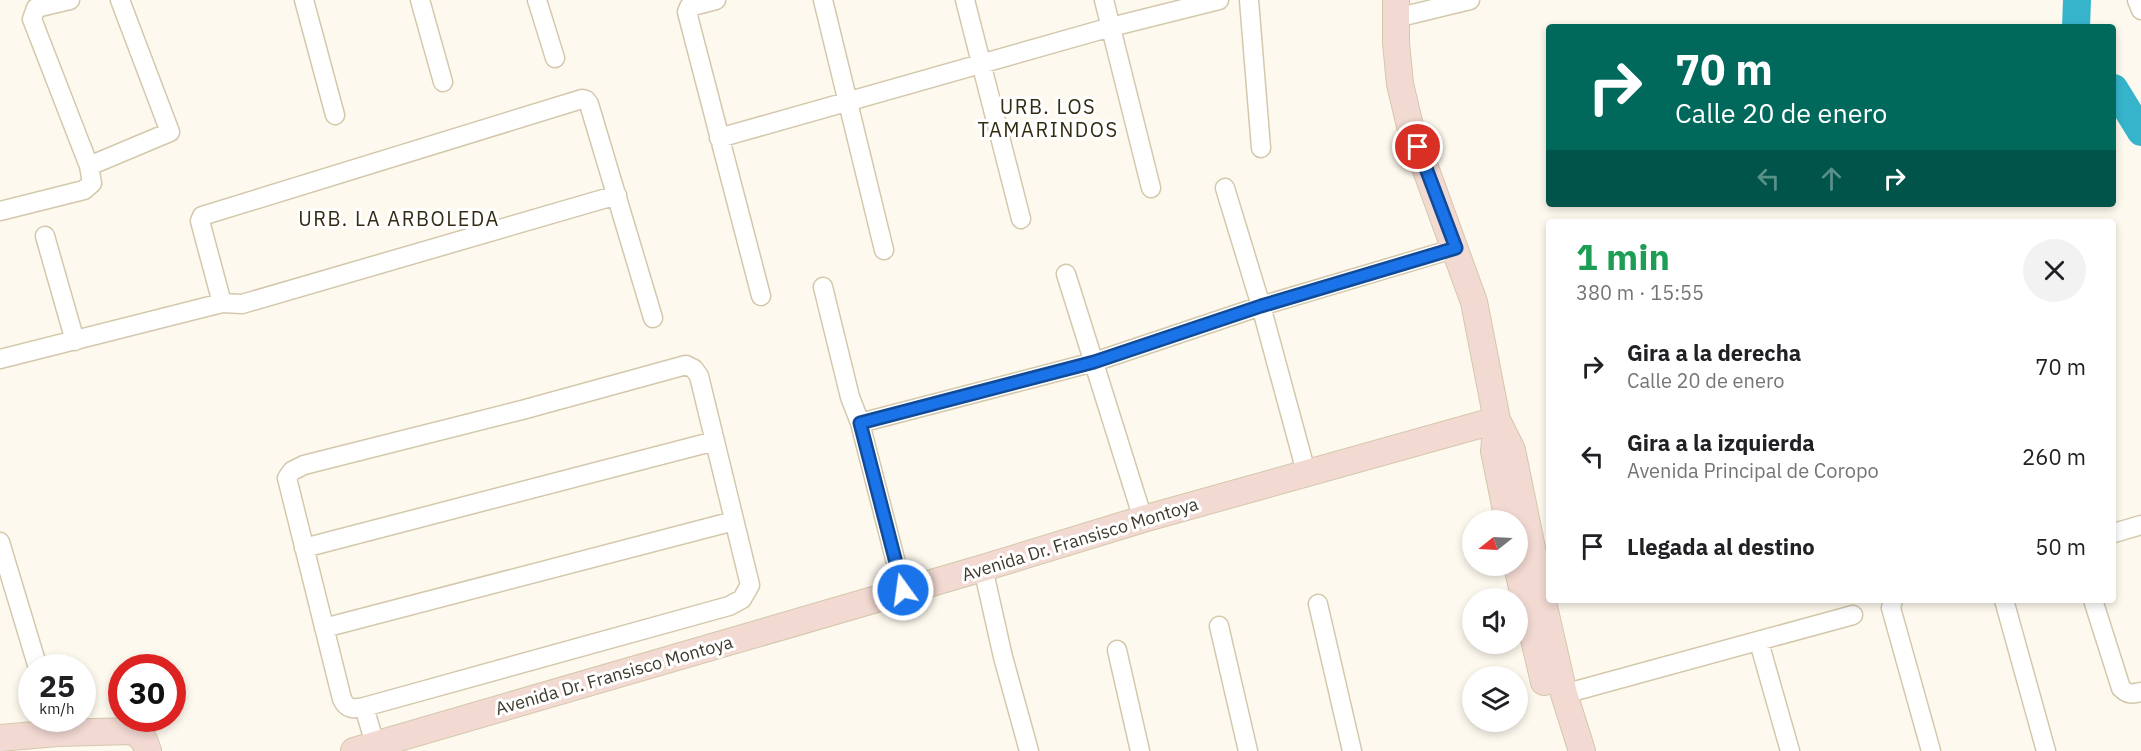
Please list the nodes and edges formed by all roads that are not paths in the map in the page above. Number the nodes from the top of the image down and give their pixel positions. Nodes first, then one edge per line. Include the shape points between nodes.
1 (70, 0) edge
2 (120, 0) edge
3 (304, 0) edge
4 (420, 0) edge
5 (537, 0) edge
6 (717, 0) edge
7 (823, 0) edge
8 (965, 0) edge
9 (1104, 0) edge
10 (1219, 0) edge
11 (1249, 0) edge
12 (1470, 0) edge
13 (2137, 0) edge
14 (1396, 9) edge
15 (2141, 10) edge
16 (1111, 27) junction
17 (555, 58) dead end
18 (981, 63) junction
19 (443, 82) dead end
20 (847, 102) junction
21 (335, 116) dead end
22 (719, 138) junction
23 (1261, 148) dead end
24 (89, 166) junction
25 (1151, 188) dead end
26 (1225, 188) dead end
27 (617, 195) junction
28 (0, 211) edge
29 (1021, 219) dead end
30 (45, 236) dead end
31 (1456, 248) junction
32 (884, 250) dead end
33 (1066, 274) dead end
34 (823, 287) dead end
35 (761, 296) dead end
36 (222, 303) junction
37 (1261, 306) junction
38 (653, 318) dead end
39 (75, 341) junction
40 (0, 359) edge
41 (1094, 362) junction
42 (1497, 420) junction
43 (860, 423) junction
44 (715, 441) junction
45 (1306, 472) junction
46 (1506, 510) edge
47 (1143, 519) junction
48 (734, 521) junction
49 (2141, 525) edge
50 (2116, 532) edge
51 (0, 542) edge
52 (304, 548) junction
53 (983, 568) junction
54 (1519, 576) edge
55 (903, 590) junction
56 (1892, 603) edge
57 (2005, 603) edge
58 (2094, 603) edge
59 (1318, 604) dead end
60 (1853, 615) dead end
61 (1219, 626) dead end
62 (324, 628) junction
63 (1759, 642) junction
64 (1117, 650) dead end
65 (34, 654) edge
66 (2141, 692) edge
67 (1564, 694) junction
68 (364, 707) junction
69 (96, 729) edge
70 (28, 732) edge
71 (0, 738) edge
72 (364, 748) edge
73 (148, 751) edge
74 (1029, 751) edge
75 (1140, 751) edge
76 (1248, 751) edge
77 (1352, 751) edge
78 (1564, 751) edge
79 (1582, 751) edge
80 (1790, 751) edge
81 (1931, 751) edge
82 (2046, 751) edge

1 - 24 street via 36,8 32,19
2 - 24 street via 170,132
3 - 21 street
4 - 19 street
5 - 17 street
6 - 22 street via 689,7 687,12
7 - 20 street
8 - 18 street
9 - 16 street
10 - 16 street
11 - 23 street
12 - 14 street
13 - 15 street
14 - 31 main road via 1400,84 1410,126
16 - 18 street
16 - 25 street
18 - 20 street
18 - 29 street
20 - 22 street
20 - 32 street
22 - 35 street
24 - 28 street via 92,183 84,190
26 - 37 street
27 - 36 street via 243,304
27 - 36 street via 589,104 582,99 202,216 200,221
27 - 38 street
30 - 39 street
31 - 37 street
31 - 42 main road via 1474,302
33 - 41 street
34 - 43 street
36 - 39 street
37 - 41 street
37 - 45 street
39 - 40 street
41 - 43 street
41 - 47 street
42 - 45 main road, Avenida Dr. Fransisco Montoya
42 - 46 main road via 1494,451
42 - 67 main road via 1512,450
43 - 55 street
44 - 48 street
44 - 52 street
44 - 52 street via 699,376 686,365 297,467 287,478
45 - 47 main road, Avenida Dr. Fransisco Montoya
47 - 53 main road, Avenida Dr. Fransisco Montoya
48 - 62 street
48 - 68 street via 750,585 738,603
49 - 50 street
51 - 65 street
52 - 62 street
53 - 55 main road, Avenida Dr. Fransisco Montoya
53 - 74 street
54 - 78 main road
55 - 72 main road, Avenida Dr. Fransisco Montoya
56 - 81 street
57 - 82 street
58 - 66 street via 2121,688 2132,694
59 - 77 street
60 - 63 street
61 - 76 street
62 - 68 street via 344,704 354,709
63 - 67 street
63 - 80 street
64 - 75 street
67 - 79 main road
68 - 72 street
69 - 73 main road via 133,731 144,740
70 - 71 main road

